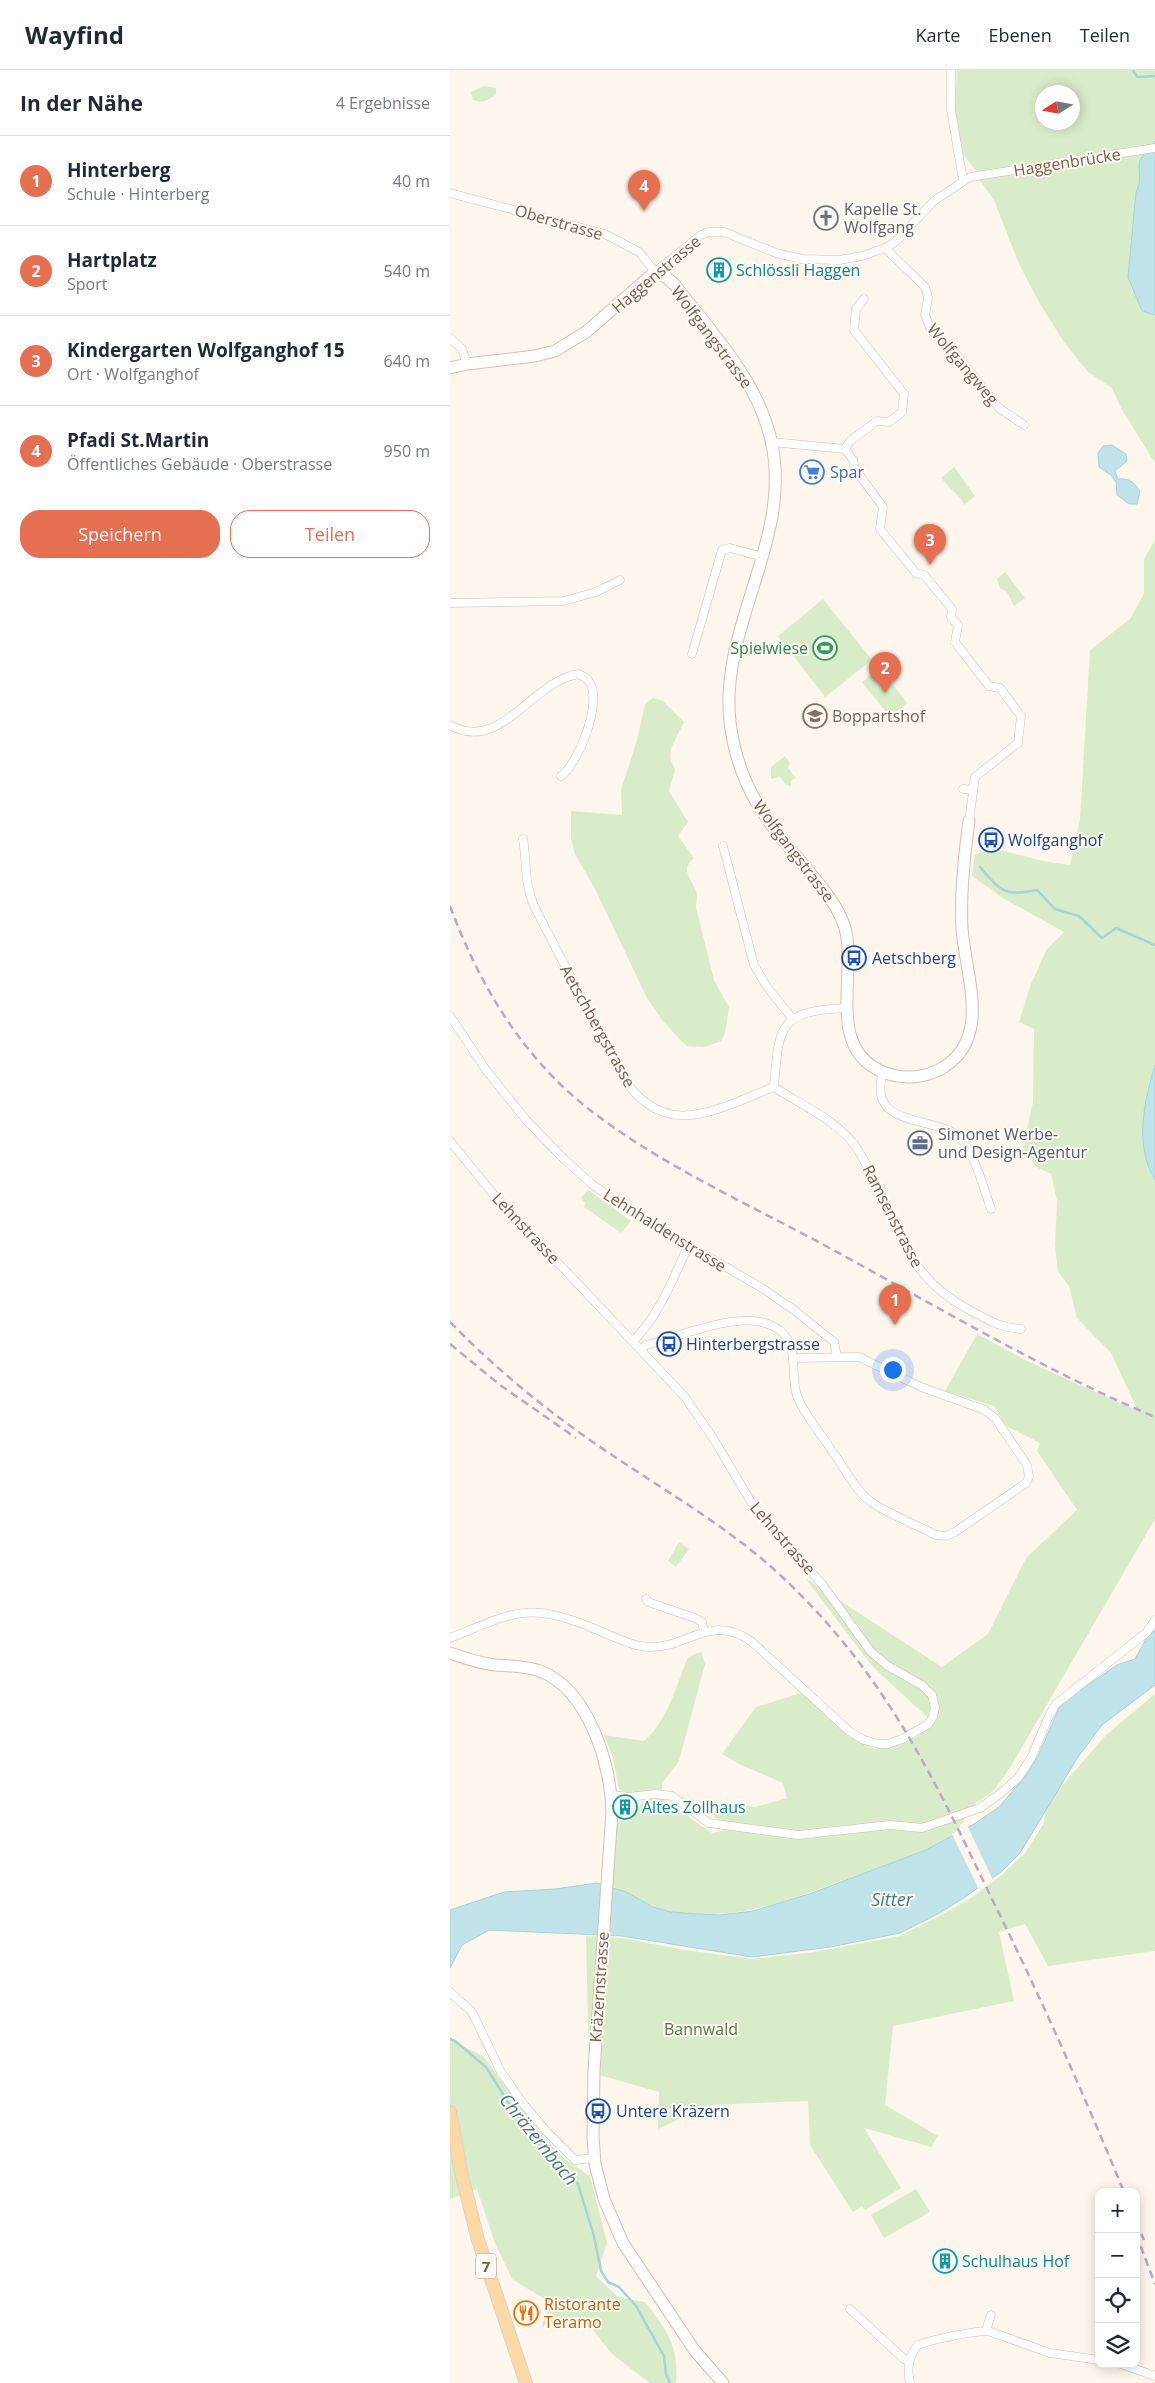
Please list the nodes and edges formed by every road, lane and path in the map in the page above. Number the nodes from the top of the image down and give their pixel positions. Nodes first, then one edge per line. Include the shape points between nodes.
1 (951, 70) edge
2 (1155, 148) edge
3 (978, 176) joint
4 (962, 180) junction
5 (450, 193) edge
6 (885, 248) junction
7 (655, 272) junction
8 (864, 299) dead end
9 (450, 338) edge
10 (468, 364) junction
11 (450, 368) edge
12 (1024, 425) dead end
13 (772, 442) junction
14 (845, 449) junction
15 (762, 556) junction
16 (620, 580) dead end
17 (450, 603) edge
18 (692, 654) dead end
19 (450, 725) edge
20 (561, 776) dead end
21 (963, 789) dead end
22 (973, 790) junction
23 (969, 821) joint
24 (523, 839) dead end
25 (723, 846) dead end
26 (846, 1008) junction
27 (792, 1018) junction
28 (451, 1022) edge
29 (883, 1072) junction
30 (774, 1087) junction
31 (450, 1141) edge
32 (991, 1209) dead end
33 (688, 1246) junction
34 (1021, 1329) dead end
35 (633, 1341) junction
36 (641, 1350) junction
37 (837, 1356) junction
38 (794, 1358) junction
39 (646, 1599) dead end
40 (1155, 1620) edge
41 (704, 1631) junction
42 (450, 1638) edge
43 (450, 1653) edge
44 (612, 1795) junction
45 (450, 1992) edge
46 (450, 2112) edge
47 (594, 2158) junction
48 (850, 2309) dead end
49 (991, 2315) dead end
50 (502, 2318) junction
51 (986, 2330) junction
52 (1095, 2359) edge
53 (909, 2361) junction
54 (1132, 2368) edge
55 (1155, 2376) edge
56 (519, 2383) edge
57 (526, 2383) edge
58 (724, 2383) edge
59 (910, 2383) edge

1 - 4 street via 951,110
2 - 3 street, Haggenbrücke
3 - 4 street, Haggenstrasse
4 - 6 street, Haggenstrasse via 956,188 934,201
5 - 7 street, Oberstrasse via 605,234 639,252
6 - 7 street, Haggenstrasse via 839,260 802,259 776,253 724,232 709,232
6 - 12 street, Wolfgangweg via 926,287 925,315 931,330 953,350 999,408
7 - 10 street, Haggenstrasse via 586,332 560,348 535,356
7 - 13 street, Wolfgangstrasse via 674,284 740,369 756,397
8 - 14 street via 856,309 854,330 904,394 902,412 889,422 877,421
9 - 10 street via 462,349
10 - 11 street, Haggenstrasse
13 - 14 street
13 - 15 street, Wolfgangstrasse via 775,496
14 - 22 street via 853,460 854,469 884,507 880,529 916,573 924,574 952,609 951,617 958,625 955,642 989,686 1000,688 1021,716 1018,744 975,777
15 - 18 street via 730,548 722,550
15 - 26 street, Wolfgangstrasse via 732,667 729,702 733,744 751,796 779,836 826,892 842,921 848,950
16 - 17 street via 564,602
19 - 20 street via 470,733 488,731 554,683 578,674 591,684 593,703 584,743 577,758
21 - 22 street
22 - 23 street, Wolfgangstrasse
23 - 29 street, Wolfgangstrasse via 962,902 964,946 973,1006 969,1035 955,1058 932,1073 910,1077
24 - 30 street, Aetschbergstrasse via 525,881 534,906 621,1074 642,1101 660,1112 689,1116
25 - 27 street via 754,965
26 - 27 street via 815,1010
26 - 29 street, Wolfgangstrasse via 847,1026 856,1048 870,1065
27 - 30 street via 778,1042
28 - 33 street, Lehnhaldenstrasse via 508,1097 565,1160 615,1201
29 - 32 street via 882,1094 894,1113 906,1120 952,1132 964,1143
30 - 34 street, Ramsenstrasse via 830,1121 854,1144 907,1250 933,1285 952,1301 996,1324
31 - 35 street, Lehnstrasse via 494,1195
33 - 35 street via 655,1313
33 - 37 street, Lehnhaldenstrasse via 794,1310 834,1342
35 - 36 street, Lehnstrasse
36 - 38 street via 646,1345 706,1328 752,1321 781,1332 789,1342
36 - 41 street, Lehnstrasse via 685,1397 766,1522 817,1578 875,1656 928,1690 934,1701 935,1713 927,1725 895,1742 879,1744 864,1740 849,1731 741,1635
37 - 38 street
37 - 38 street via 859,1357 921,1387 988,1412 1027,1465 1029,1477 1026,1483 946,1536 881,1507 859,1489 801,1406 794,1381
39 - 41 street via 695,1618 702,1622
40 - 44 street via 1147,1632 1056,1704 1032,1758 1018,1778 980,1808 938,1824 922,1828 890,1826 798,1835 709,1822 672,1796
41 - 42 street, Lehnstrasse via 668,1644 643,1646 564,1616 527,1611 505,1616
43 - 44 street, Kräzernstrasse via 480,1662 532,1669 549,1675 563,1686 596,1736 607,1766
44 - 47 street, Kräzernstrasse via 592,2108
45 - 47 street via 472,2012 501,2072 546,2132 575,2160
46 - 50 main road, 7 via 471,2213
47 - 58 street, Kräzernstrasse via 604,2199 623,2243 696,2350
48 - 53 street
49 - 51 street
50 - 56 main road, 7
50 - 57 main road, 7
51 - 52 street via 1050,2353
51 - 53 street via 922,2343 913,2351
53 - 59 street
54 - 55 street

